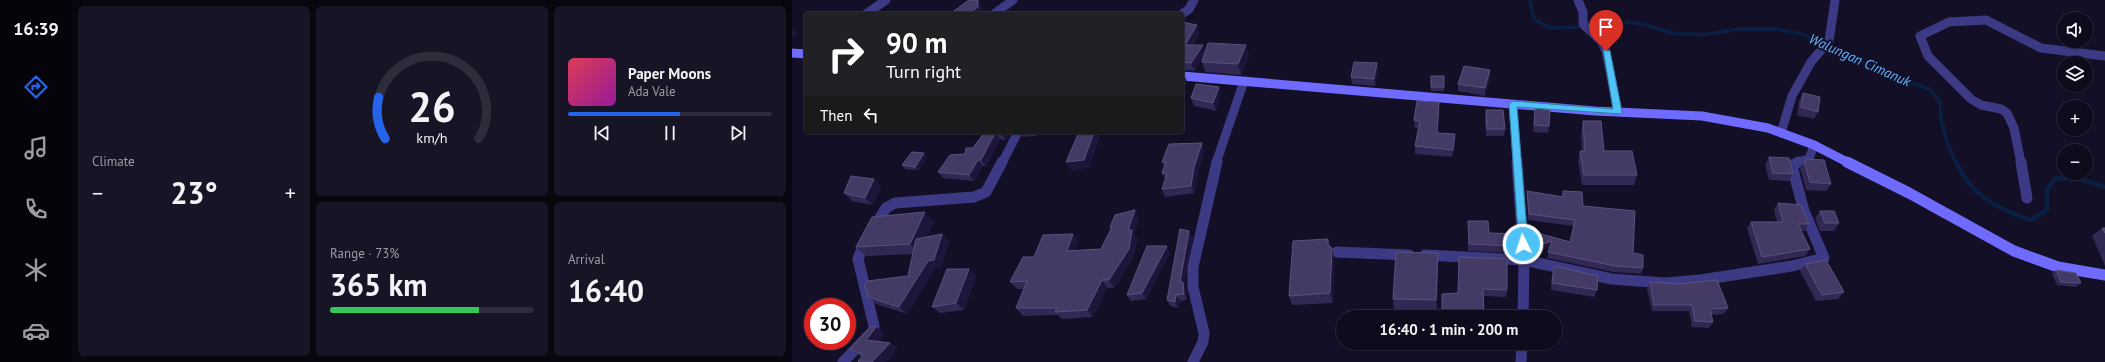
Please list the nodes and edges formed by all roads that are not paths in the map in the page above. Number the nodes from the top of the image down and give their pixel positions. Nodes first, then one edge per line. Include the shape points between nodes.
1 (886, 0) edge
2 (1014, 0) edge
3 (1194, 0) edge
4 (1578, 0) edge
5 (1835, 0) edge
6 (869, 12) edge
7 (997, 12) edge
8 (1184, 13) edge
9 (792, 53) edge
10 (804, 54) edge
11 (2105, 56) edge
12 (1184, 76) edge
13 (1244, 81) junction
14 (1513, 104) junction
15 (1618, 112) junction
16 (1781, 133) junction
17 (1017, 134) edge
18 (1814, 145) junction
19 (2027, 198) dead end
20 (1337, 252) dead end
21 (1524, 260) junction
22 (2105, 275) edge
23 (1522, 310) edge
24 (843, 362) edge
25 (1193, 362) edge

1 - 6 street
2 - 7 street
3 - 8 street
4 - 15 street via 1583,12 1583,24 1602,42 1606,51
5 - 16 street via 1826,44 1811,62 1792,96
9 - 10 street
11 - 19 street via 2041,48 1988,21 1949,22 1920,36 1930,59 1969,98 1984,107 2004,111 2009,115
12 - 13 street
13 - 14 street
13 - 25 street via 1214,170 1194,267 1192,287 1204,333 1203,342
14 - 15 street
14 - 21 street
15 - 16 street via 1702,116 1768,128
16 - 18 street
17 - 24 street via 986,192 974,197 895,203 886,208 864,243 858,259 874,326
18 - 21 street via 1810,158 1792,166 1804,211 1824,258 1800,265 1712,279 1664,283 1576,272
18 - 22 street via 1909,193 2014,251 2058,267
20 - 21 street
21 - 23 street

